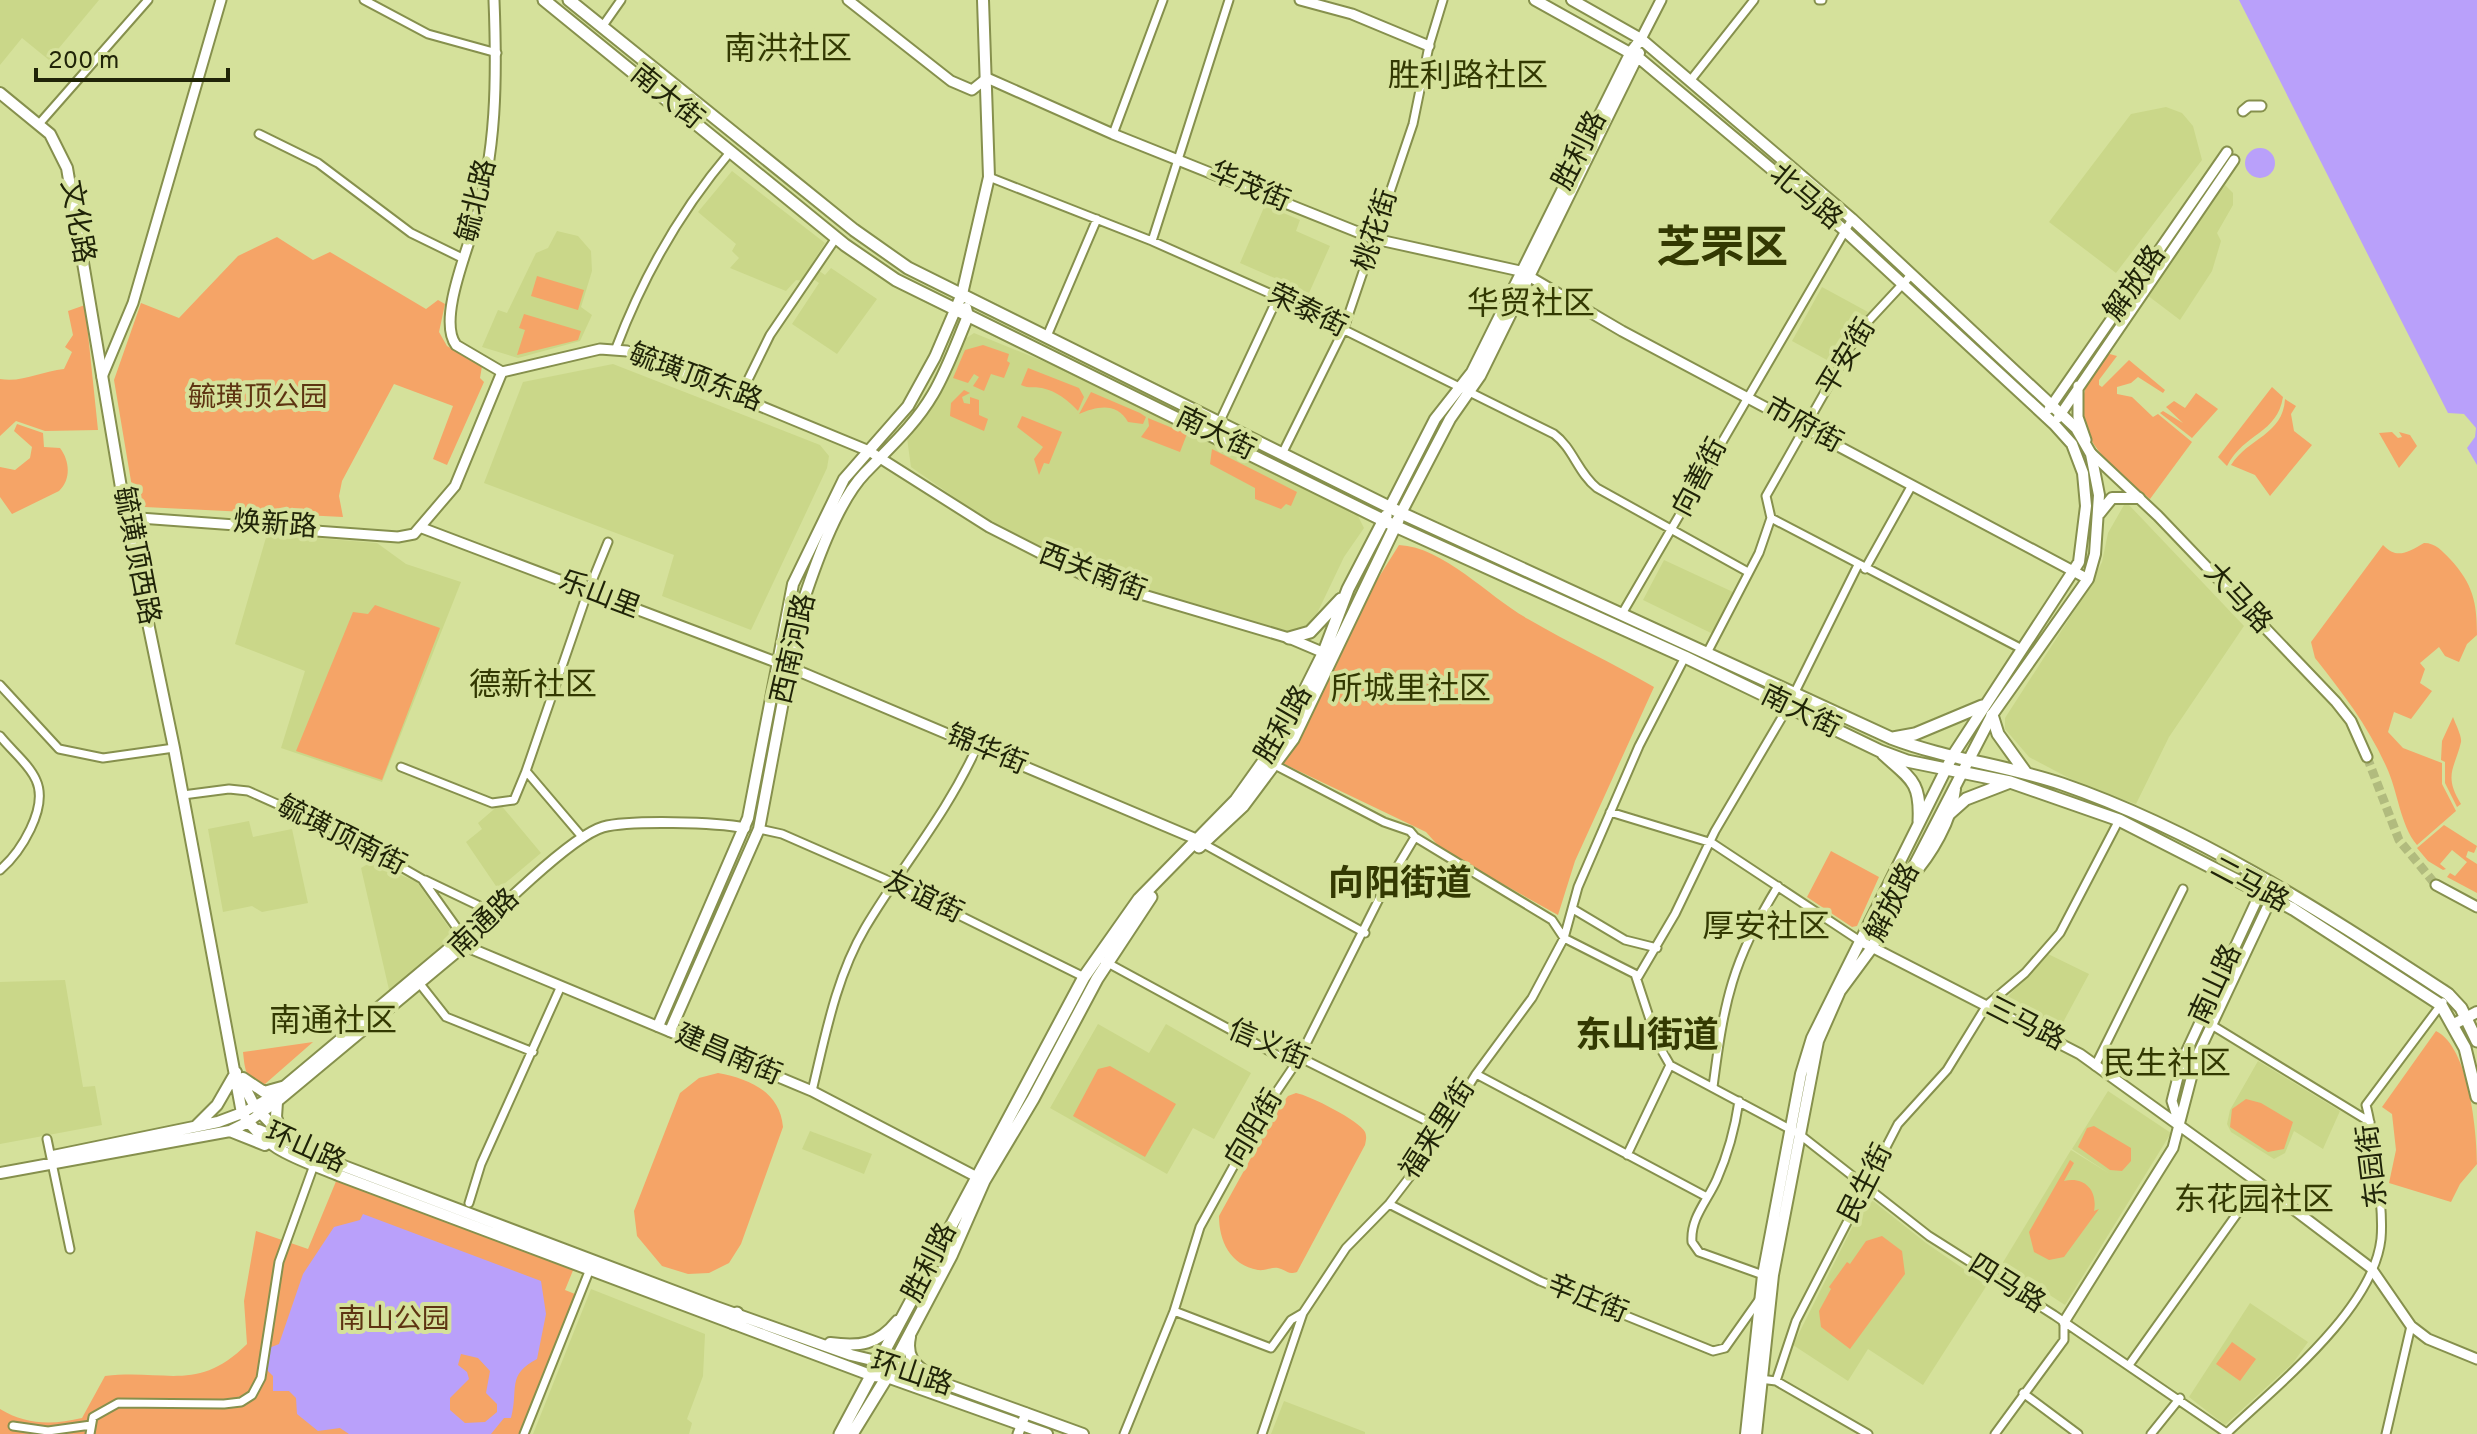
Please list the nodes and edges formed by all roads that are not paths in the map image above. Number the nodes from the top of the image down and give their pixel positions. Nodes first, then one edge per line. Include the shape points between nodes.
1 (148, 0) edge
2 (221, 0) edge
3 (364, 0) edge
4 (494, 0) edge
5 (544, 0) edge
6 (569, 0) edge
7 (621, 0) edge
8 (848, 0) edge
9 (983, 0) edge
10 (1163, 0) edge
11 (1229, 0) edge
12 (1300, 0) edge
13 (1443, 0) edge
14 (1535, 0) edge
15 (1572, 0) edge
16 (1661, 0) edge
17 (1754, 0) edge
18 (602, 27) junction
19 (1641, 39) junction
20 (1429, 46) junction
21 (497, 53) junction
22 (1635, 55) junction
23 (987, 78) junction
24 (1690, 81) junction
25 (0, 93) edge
26 (2261, 106) dead end
27 (2243, 111) dead end
28 (39, 124) junction
29 (259, 134) dead end
30 (1113, 134) junction
31 (731, 150) junction
32 (1180, 160) junction
33 (989, 177) junction
34 (1097, 219) junction
35 (1852, 219) junction
36 (1843, 229) junction
37 (836, 238) junction
38 (1375, 239) junction
39 (1152, 241) junction
40 (464, 259) junction
41 (1524, 273) junction
42 (1912, 274) junction
43 (1902, 284) junction
44 (962, 294) junction
45 (1278, 297) junction
46 (957, 311) junction
47 (968, 316) junction
48 (1343, 331) junction
49 (1047, 336) junction
50 (616, 348) junction
51 (502, 372) junction
52 (683, 373) junction
53 (102, 377) junction
54 (2078, 386) junction
55 (1464, 390) junction
56 (1746, 395) junction
57 (2052, 404) junction
58 (2061, 412) junction
59 (2045, 416) junction
60 (1220, 421) junction
61 (2054, 424) junction
62 (1806, 429) junction
63 (869, 451) junction
64 (1283, 452) junction
65 (2077, 453) junction
66 (2091, 454) junction
67 (882, 458) junction
68 (1912, 485) junction
69 (2139, 498) junction
70 (1396, 510) junction
71 (2098, 516) junction
72 (126, 517) junction
73 (1771, 518) junction
74 (1383, 520) junction
75 (1395, 526) junction
76 (422, 528) junction
77 (1672, 533) junction
78 (608, 542) dead end
79 (1862, 567) junction
80 (1748, 572) junction
81 (2074, 572) junction
82 (2088, 579) junction
83 (1348, 589) junction
84 (588, 591) junction
85 (1623, 612) junction
86 (1289, 638) junction
87 (2022, 649) junction
88 (1707, 653) junction
89 (1329, 655) junction
90 (1685, 657) junction
91 (777, 663) junction
92 (789, 667) junction
93 (0, 685) edge
94 (1794, 694) junction
95 (1982, 706) junction
96 (1788, 707) junction
97 (1992, 715) junction
98 (0, 736) edge
99 (1891, 738) junction
100 (977, 747) junction
101 (174, 748) junction
102 (1880, 751) junction
103 (1953, 755) junction
104 (2367, 757) tunnel mouth
105 (1968, 758) junction
106 (1271, 764) junction
107 (401, 767) dead end
108 (1946, 768) junction
109 (526, 771) junction
110 (2026, 773) junction
111 (1959, 776) junction
112 (2010, 782) junction
113 (183, 795) junction
114 (1610, 812) junction
115 (1948, 815) junction
116 (2119, 820) junction
117 (1919, 821) junction
118 (745, 828) junction
119 (759, 829) junction
120 (1415, 837) junction
121 (583, 838) junction
122 (1199, 841) junction
123 (1712, 843) junction
124 (0, 870) edge
125 (422, 879) junction
126 (894, 883) junction
127 (2436, 885) tunnel mouth
128 (1778, 886) junction
129 (1901, 888) junction
130 (2183, 889) dead end
131 (2266, 894) junction
132 (2477, 907) edge
133 (1573, 909) junction
134 (492, 912) junction
135 (1365, 933) junction
136 (1564, 938) junction
137 (465, 940) junction
138 (1860, 941) junction
139 (1657, 948) junction
140 (1871, 949) junction
141 (1102, 960) junction
142 (1084, 977) junction
143 (1638, 977) junction
144 (420, 984) junction
145 (561, 986) junction
146 (2444, 999) junction
147 (1987, 1005) junction
148 (2471, 1014) edge
149 (2201, 1019) junction
150 (2454, 1024) junction
151 (2211, 1025) junction
152 (658, 1026) junction
153 (670, 1031) junction
154 (2477, 1041) edge
155 (533, 1052) junction
156 (1298, 1060) junction
157 (1670, 1065) junction
158 (2095, 1066) junction
159 (237, 1070) junction
160 (1476, 1074) junction
161 (282, 1087) junction
162 (1713, 1087) junction
163 (812, 1091) junction
164 (2477, 1097) edge
165 (1739, 1101) junction
166 (277, 1102) junction
167 (258, 1110) junction
168 (245, 1118) junction
169 (2371, 1122) junction
170 (196, 1127) junction
171 (2180, 1127) junction
172 (1441, 1128) junction
173 (230, 1131) junction
174 (1795, 1131) junction
175 (47, 1139) dead end
176 (288, 1141) junction
177 (272, 1148) junction
178 (1627, 1155) junction
179 (54, 1160) junction
180 (314, 1165) junction
181 (0, 1166) edge
182 (0, 1173) edge
183 (980, 1179) junction
184 (2259, 1183) junction
185 (1864, 1187) junction
186 (1707, 1197) junction
187 (469, 1203) dead end
188 (1389, 1204) junction
189 (70, 1249) dead end
190 (592, 1264) junction
191 (2371, 1268) junction
192 (1763, 1275) junction
193 (1765, 1297) junction
194 (910, 1304) junction
195 (1174, 1311) junction
196 (1303, 1313) junction
197 (735, 1318) junction
198 (2064, 1322) junction
199 (2411, 1326) junction
200 (912, 1329) junction
201 (804, 1338) junction
202 (2477, 1359) edge
203 (880, 1364) junction
204 (893, 1365) junction
205 (2129, 1365) junction
206 (873, 1376) junction
207 (887, 1377) junction
208 (1758, 1379) junction
209 (1776, 1381) junction
210 (956, 1389) junction
211 (2023, 1393) junction
212 (2180, 1398) junction
213 (1030, 1415) junction
214 (13, 1426) dead end
215 (90, 1430) edge
216 (1024, 1430) edge
217 (2003, 1430) edge
218 (524, 1434) edge
219 (840, 1434) edge
220 (852, 1434) edge
221 (1047, 1434) edge
222 (1083, 1434) edge
223 (1124, 1434) edge
224 (1262, 1434) edge
225 (1746, 1434) edge
226 (1756, 1434) edge
227 (1868, 1434) edge
228 (1995, 1434) edge
229 (2078, 1434) edge
230 (2151, 1434) edge
231 (2227, 1434) edge
232 (2386, 1434) edge

1 - 28 street
2 - 53 street via 133,303
3 - 21 street via 428,34
4 - 21 street, 毓北路
5 - 31 main road, 南大街
6 - 18 main road, 南大街
7 - 18 street
8 - 23 street via 951,81 972,90
9 - 23 main road, 西南河路
10 - 30 street
11 - 32 street
12 - 20 street via 1352,14
13 - 20 street, 桃花街
14 - 22 main road, 北马路
15 - 19 main road, 北马路
16 - 19 street, 胜利路
17 - 24 street
18 - 44 main road, 南大街 via 867,240 908,268
19 - 22 main road, 胜利路
19 - 24 main road, 北马路
20 - 38 street, 桃花街 via 1413,124
21 - 40 street, 毓北路 via 490,166
22 - 36 main road, 北马路
22 - 41 main road, 胜利路
23 - 30 street, 华茂街
23 - 33 main road, 西南河路
24 - 35 main road, 北马路
25 - 28 main road, 文化路
26 - 27 street
28 - 53 main road, 文化路 via 56,142 67,168
29 - 40 street via 318,163 411,233
30 - 32 street, 华茂街
31 - 37 main road, 南大街
31 - 50 street via 660,248
32 - 38 street, 华茂街
32 - 39 street
33 - 34 street, 荣泰街
33 - 44 main road, 西南河路
34 - 39 street, 荣泰街
34 - 49 street
35 - 36 street, 向善街
35 - 42 main road, 北马路
36 - 43 main road, 北马路
36 - 56 street, 向善街
37 - 46 main road, 南大街 via 896,280
37 - 52 street via 770,335 743,390
38 - 41 street, 华茂街
38 - 48 street, 桃花街
39 - 45 street, 荣泰街
40 - 51 street, 毓北路 via 451,315 452,339
41 - 55 main road, 胜利路
41 - 56 street, 市府街
42 - 43 street, 平安街
42 - 57 main road, 北马路
43 - 59 main road, 北马路
43 - 62 street, 平安街 via 1860,330
44 - 46 main road, 西南河路
44 - 47 main road, 西南河路
44 - 49 main road, 南大街
45 - 48 street, 荣泰街
45 - 60 street
46 - 47 main road, 南大街
46 - 63 main road, 西南河路 via 908,406
47 - 67 main road, 西南河路 via 934,393
47 - 74 main road, 南大街
48 - 55 street, 荣泰街
48 - 64 street, 桃花街
49 - 60 main road, 南大街
50 - 51 street, 毓璜顶东路
50 - 52 street, 毓璜顶东路
51 - 76 street via 455,486
52 - 63 street, 毓璜顶东路
53 - 72 main road, 毓璜顶西路
54 - 57 street, 解放路 via 2230,156
54 - 58 street, 解放路
54 - 66 street, 大马路 via 2078,417
55 - 70 main road, 胜利路
55 - 77 street, 荣泰街 via 1554,434 1585,479
56 - 62 street, 市府街
56 - 77 street, 向善街
57 - 58 main road, 北马路
57 - 59 street, 解放路
58 - 61 street, 解放路
58 - 66 main road, 解放路
59 - 61 main road, 北马路
60 - 64 main road, 南大街
61 - 65 main road, 解放路
62 - 68 street, 市府街
62 - 73 street, 平安街 via 1766,496
63 - 67 street, 西关南街
63 - 91 main road, 西南河路 via 839,487 808,550 785,609
64 - 70 main road, 南大街
65 - 66 street
65 - 81 main road, 解放路 via 2086,506
66 - 69 street, 大马路
66 - 71 main road, 解放路
67 - 86 street, 西关南街 via 989,527 1093,580
67 - 92 main road, 西南河路 via 863,474 834,525 802,603
68 - 79 street
68 - 81 street, 市府街
69 - 71 main road via 2112,498
69 - 104 street, 大马路 via 2336,702
70 - 74 main road, 胜利路
70 - 75 main road, 胜利路
70 - 85 main road, 南大街
71 - 82 main road, 解放路
72 - 76 street, 焕新路 via 398,537
72 - 101 main road, 毓璜顶西路
73 - 79 street
73 - 80 street, 平安街
74 - 75 main road, 南大街
74 - 83 main road, 胜利路
75 - 89 main road, 胜利路
75 - 90 main road, 南大街
76 - 84 street, 乐山里
77 - 80 street, 荣泰街
77 - 85 street, 向善街
78 - 84 street
79 - 87 street
79 - 94 street
80 - 88 street, 平安街
81 - 82 street, 市府街
81 - 87 main road, 解放路
82 - 97 main road, 解放路
83 - 86 main road via 1317,627
83 - 89 main road, 胜利路
84 - 91 street, 乐山里
84 - 109 street
85 - 88 main road, 南大街
86 - 89 street, 西关南街
87 - 95 main road, 解放路
88 - 94 main road, 南大街
89 - 106 main road, 胜利路
90 - 96 main road, 南大街
90 - 114 street, 福来里街
91 - 92 street, 锦华街
91 - 118 main road, 西南河路
92 - 100 street, 锦华街
92 - 119 main road, 西南河路
93 - 101 street via 59,749 118,758
94 - 99 main road, 南大街
95 - 99 main road via 1915,734
95 - 103 main road, 解放路
96 - 102 main road, 南大街
96 - 123 street
97 - 105 main road, 解放路
97 - 110 main road via 1998,734
98 - 124 street via 39,789 30,834
99 - 103 main road, 南大街
100 - 122 street, 锦华街
100 - 126 street via 947,808
101 - 113 main road, 毓璜顶西路
102 - 108 main road, 南大街
102 - 117 main road via 1915,783
103 - 105 main road, 二马路
103 - 108 main road, 解放路
105 - 110 main road, 二马路
105 - 111 main road, 解放路
106 - 120 street
106 - 122 main road, 胜利路
107 - 109 street via 492,803 514,800
108 - 111 main road, 二马路
108 - 117 main road, 解放路
109 - 121 street
110 - 146 main road, 二马路 via 2126,809 2288,890
111 - 112 main road, 二马路
111 - 115 main road
111 - 129 main road, 解放路
112 - 115 main road via 1966,799
112 - 116 main road, 二马路
113 - 125 street, 毓璜顶南街 via 248,791 342,833
113 - 159 main road, 毓璜顶西路
114 - 123 street
114 - 133 street, 福来里街
115 - 129 main road via 1923,864
116 - 131 main road, 二马路
116 - 147 street, 民生街 via 2060,933
117 - 138 main road, 解放路
118 - 119 main road, 南通路
118 - 121 street, 南通路 via 703,823 603,827
118 - 152 main road, 西南河路
119 - 126 street, 友谊街
119 - 153 main road, 西南河路
120 - 135 street, 向阳街
120 - 136 street via 1552,920
121 - 134 street, 南通路
122 - 135 street
122 - 141 main road, 胜利路 via 1139,899
123 - 128 street
123 - 139 street
125 - 134 street
125 - 137 street, 毓璜顶南街
126 - 142 street, 友谊街
126 - 163 street via 863,931 836,997
127 - 132 street
128 - 138 street
128 - 162 street via 1729,983
129 - 140 main road, 解放路
130 - 158 street
131 - 146 main road, 二马路
131 - 149 street, 南山路
131 - 151 street, 南山路
133 - 136 street, 福来里街
133 - 139 street via 1625,940
134 - 137 street, 南通路
135 - 156 street, 向阳街
136 - 143 street
136 - 160 street, 福来里街 via 1532,998
137 - 144 street, 南通路
137 - 145 street, 建昌南街 via 472,949
137 - 161 street
138 - 140 street, 三马路
138 - 174 main road, 解放路 via 1812,1038
139 - 143 street
140 - 147 street, 三马路
140 - 174 main road, 解放路 via 1840,991 1818,1041
141 - 142 main road, 胜利路
141 - 156 street, 信义街 via 1286,1060
141 - 183 main road, 胜利路
142 - 183 main road, 胜利路
143 - 157 street via 1658,1044
144 - 155 street via 446,1017
144 - 166 street, 南通路
145 - 152 street, 建昌南街
145 - 155 street
146 - 148 main road, 二马路
146 - 150 main road, 二马路
146 - 169 street, 东园街 via 2366,1105
147 - 158 street, 三马路
147 - 185 street, 民生街 via 1947,1070 1898,1124
148 - 150 main road
148 - 154 main road, 二马路
149 - 151 street
149 - 171 street, 南山路 via 2175,1084 2172,1101
150 - 164 main road, 二马路
151 - 169 street
151 - 171 street, 南山路 via 2190,1074
152 - 153 street, 建昌南街
153 - 163 street, 建昌南街
155 - 187 street via 481,1164
156 - 172 street, 信义街
156 - 195 street, 向阳街 via 1200,1227
157 - 162 street, 四马路
157 - 178 street
158 - 171 street, 三马路
159 - 161 main road via 256,1089 271,1092
159 - 167 main road, 环山路
159 - 168 main road, 毓璜顶西路
159 - 170 main road via 217,1105
160 - 172 street, 福来里街
160 - 178 street
161 - 167 street
162 - 165 street, 四马路
163 - 183 street, 建昌南街
165 - 174 street, 四马路
165 - 186 street via 1735,1128
166 - 167 street, 南通路
166 - 176 main road via 276,1117
167 - 168 street
167 - 176 main road, 环山路
168 - 170 main road
168 - 173 main road
168 - 176 main road, 环山路 via 266,1135
168 - 177 main road, 环山路
169 - 191 street, 东园街 via 2381,1221
170 - 179 main road
171 - 184 street, 三马路
171 - 198 street, 南山路 via 2173,1148
172 - 188 street, 福来里街
173 - 177 main road
173 - 179 main road
174 - 185 street, 四马路
174 - 192 main road, 解放路
174 - 193 main road, 解放路
175 - 179 street
176 - 190 main road, 环山路
177 - 180 main road, 环山路
178 - 186 street
179 - 181 main road
179 - 182 main road
179 - 189 street
180 - 190 main road, 环山路
180 - 215 street via 279,1262 266,1355 252,1395 224,1404 118,1403 103,1408
183 - 194 main road, 胜利路
183 - 200 main road, 胜利路
184 - 191 street, 三马路
184 - 205 street
185 - 198 street, 四马路 via 1929,1236
185 - 209 street, 民生街 via 1796,1321
186 - 192 street via 1692,1226 1695,1248
188 - 193 street, 辛庄街 via 1540,1281 1713,1351 1725,1348
188 - 196 street, 福来里街 via 1346,1248
190 - 197 main road, 环山路
190 - 218 street
191 - 199 street, 三马路
191 - 231 street, 东园街 via 2356,1298 2308,1355
192 - 193 main road, 解放路
193 - 208 main road, 解放路
194 - 201 main road via 889,1331 867,1344
194 - 203 main road, 胜利路
195 - 196 street, 福来里街 via 1267,1348
195 - 223 street, 向阳街
196 - 224 street, 福来里街
197 - 201 main road, 环山路
197 - 206 main road, 环山路
198 - 205 street, 四马路
198 - 211 street via 2064,1340
199 - 202 street, 三马路 via 2428,1339
199 - 232 street
200 - 204 main road, 胜利路
200 - 210 main road via 908,1348 913,1361
201 - 203 main road, 环山路
203 - 204 main road, 环山路
203 - 206 main road, 胜利路
204 - 207 main road, 胜利路
204 - 210 main road, 环山路
205 - 212 street, 四马路
206 - 207 main road, 环山路
206 - 219 main road, 胜利路
207 - 216 main road, 环山路
207 - 220 main road, 胜利路
208 - 209 street
208 - 225 main road, 解放路
208 - 226 main road, 解放路
209 - 227 street
210 - 213 main road, 环山路
211 - 217 street
211 - 229 street
212 - 230 street
212 - 231 street, 四马路
213 - 216 street
213 - 222 main road, 环山路
214 - 215 street
216 - 221 main road, 环山路
217 - 228 street

